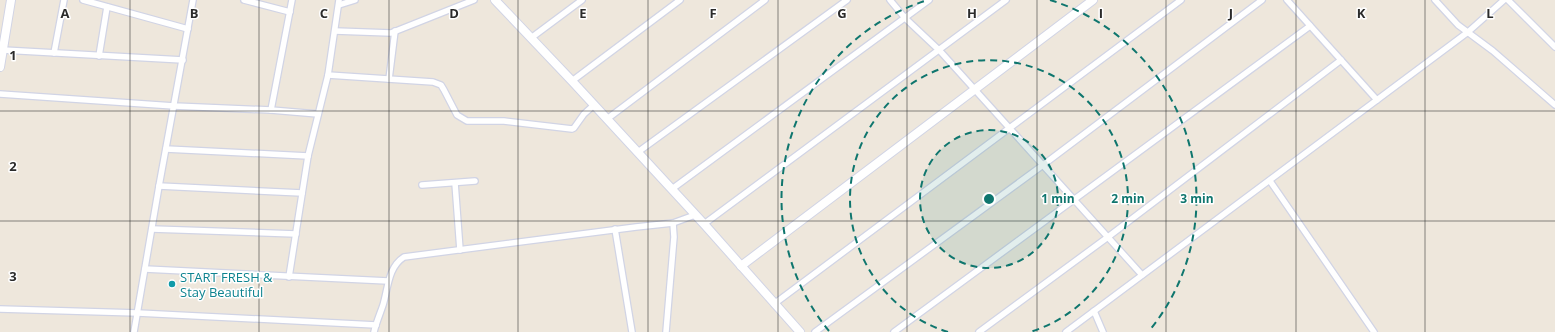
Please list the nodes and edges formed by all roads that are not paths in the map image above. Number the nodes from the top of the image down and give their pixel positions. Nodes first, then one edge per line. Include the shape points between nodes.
1 (11, 0) edge
2 (64, 0) edge
3 (83, 0) edge
4 (193, 0) edge
5 (244, 0) edge
6 (292, 0) edge
7 (355, 0) edge
8 (474, 0) edge
9 (582, 0) edge
10 (680, 0) edge
11 (765, 0) edge
12 (848, 0) edge
13 (890, 0) edge
14 (929, 0) edge
15 (1006, 0) edge
16 (1093, 0) edge
17 (1181, 0) edge
18 (1262, 0) edge
19 (1287, 0) edge
20 (1435, 0) edge
21 (1504, 0) edge
22 (1508, 0) edge
23 (496, 1) edge
24 (339, 3) edge
25 (107, 7) junction
26 (290, 12) junction
27 (906, 18) junction
28 (1310, 26) junction
29 (188, 29) junction
30 (335, 31) junction
31 (395, 31) junction
32 (1468, 32) junction
33 (531, 38) junction
34 (1555, 48) edge
35 (3, 50) junction
36 (940, 51) junction
37 (54, 53) junction
38 (99, 56) junction
39 (183, 60) junction
40 (1342, 60) junction
41 (0, 66) edge
42 (328, 75) junction
43 (389, 79) junction
44 (572, 81) junction
45 (974, 89) junction
46 (0, 94) edge
47 (1377, 100) junction
48 (1555, 105) edge
49 (174, 106) junction
50 (594, 106) junction
51 (271, 110) junction
52 (318, 114) junction
53 (607, 119) junction
54 (1009, 128) junction
55 (166, 149) junction
56 (638, 152) junction
57 (308, 156) junction
58 (1043, 165) junction
59 (475, 181) dead end
60 (1270, 181) junction
61 (455, 182) junction
62 (422, 185) dead end
63 (158, 186) junction
64 (672, 189) junction
65 (302, 193) junction
66 (1074, 200) junction
67 (696, 215) junction
68 (673, 223) junction
69 (704, 224) junction
70 (152, 228) junction
71 (615, 229) junction
72 (296, 234) junction
73 (1108, 237) junction
74 (460, 250) junction
75 (741, 266) junction
76 (145, 269) junction
77 (1142, 275) junction
78 (289, 277) junction
79 (388, 281) junction
80 (774, 304) junction
81 (0, 309) edge
82 (1094, 311) junction
83 (138, 313) junction
84 (376, 325) junction
85 (134, 332) edge
86 (374, 332) edge
87 (632, 332) edge
88 (666, 332) edge
89 (800, 332) edge
90 (815, 332) edge
91 (894, 332) edge
92 (979, 332) edge
93 (1066, 332) edge
94 (1103, 332) edge
95 (1374, 332) edge

1 - 35 street
2 - 37 street
3 - 25 street
4 - 29 street
5 - 26 street
6 - 26 street
7 - 24 street
8 - 31 street
9 - 33 street
10 - 44 street
11 - 53 street
12 - 56 street
13 - 27 street
14 - 27 street
15 - 36 street
16 - 45 street
17 - 54 street
18 - 58 street
19 - 28 street
20 - 32 street
21 - 32 street
22 - 34 street
23 - 33 street
24 - 30 street
25 - 29 street
25 - 38 street
26 - 51 street
27 - 36 street
27 - 64 street
28 - 40 street
28 - 66 street
29 - 39 street
30 - 31 street
30 - 42 street
31 - 43 street
32 - 47 street
32 - 48 street
33 - 44 street
35 - 37 street
35 - 41 street
36 - 45 street
36 - 69 street
37 - 38 street
38 - 39 street
39 - 49 street
40 - 47 street
40 - 73 street
42 - 43 street
42 - 52 street
43 - 50 street via 437,83 444,90 457,115 467,121 504,121 572,129
44 - 50 street
45 - 54 street
45 - 75 street
46 - 49 street
47 - 60 street
49 - 51 street
49 - 55 street
50 - 53 street
51 - 52 street
52 - 57 street
53 - 56 street
54 - 58 street
54 - 80 street
55 - 57 street
55 - 63 street
56 - 64 street
57 - 65 street
58 - 66 street
58 - 90 street
59 - 61 street
60 - 77 street
60 - 95 street
61 - 62 street
61 - 74 street
63 - 65 street
63 - 70 street
64 - 67 street
65 - 72 street
66 - 73 street
66 - 91 street
67 - 68 street
67 - 69 street
68 - 71 street
68 - 88 street
69 - 75 street
70 - 72 street
70 - 76 street
71 - 74 street
71 - 87 street
72 - 78 street
73 - 77 street
73 - 92 street
74 - 79 street via 404,257 395,265
75 - 80 street
76 - 78 street
76 - 83 street
77 - 82 street
78 - 79 street
79 - 84 street
80 - 89 street
81 - 83 street
82 - 93 street
82 - 94 street
83 - 84 street
83 - 85 street
84 - 86 street

